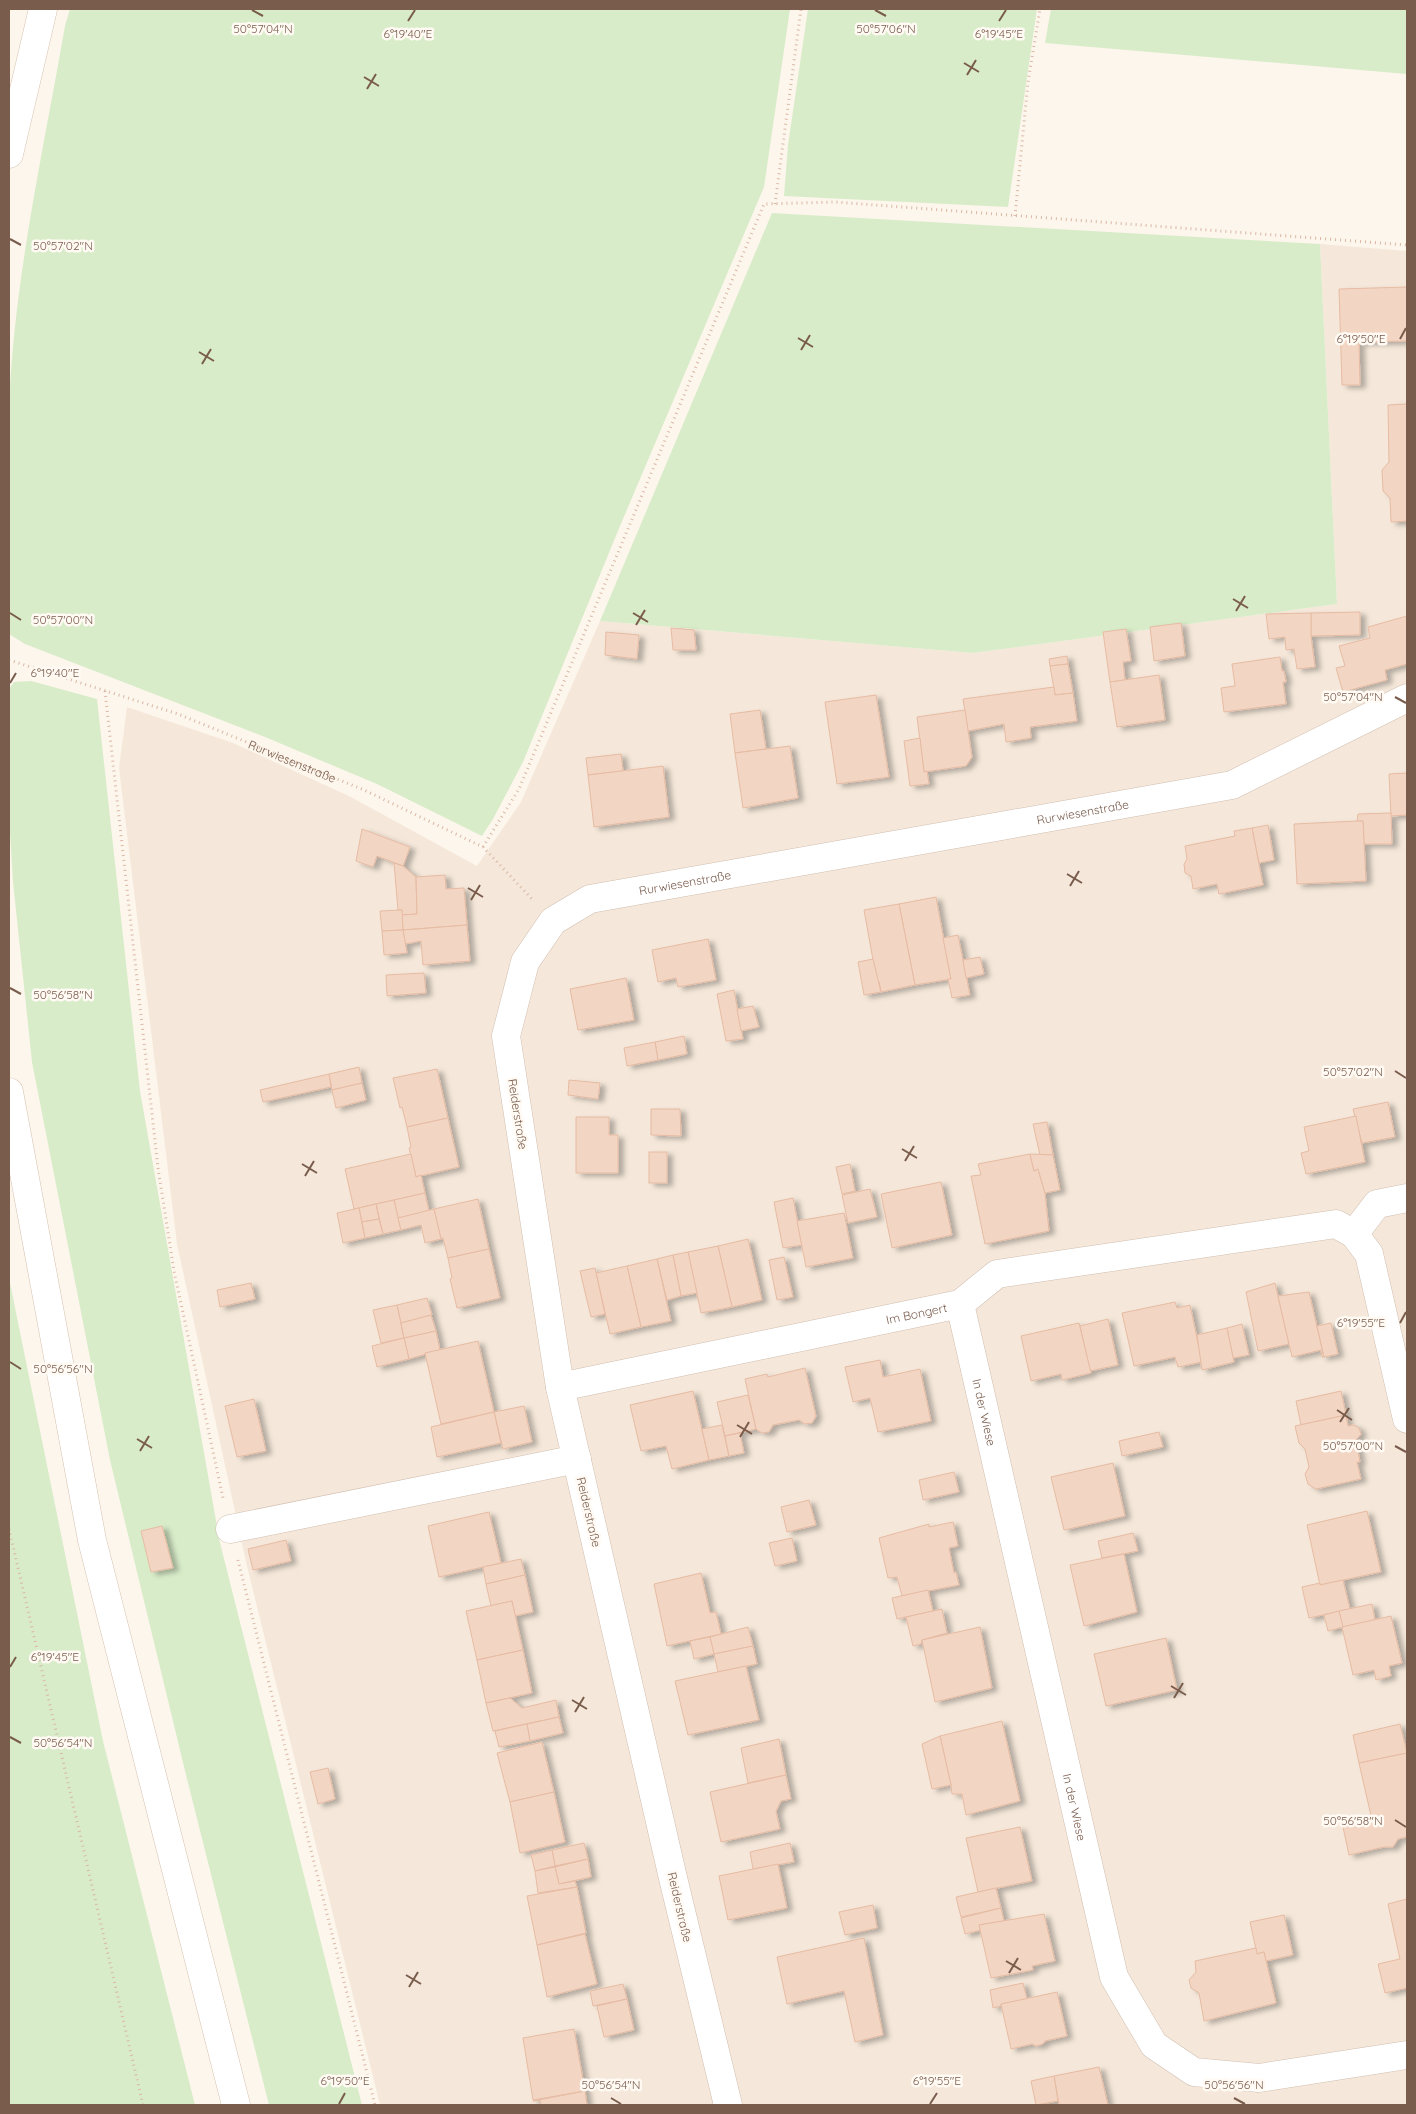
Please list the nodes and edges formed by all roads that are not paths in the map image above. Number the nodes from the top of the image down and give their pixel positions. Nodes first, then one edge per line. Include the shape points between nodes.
1 (43, 9) edge
2 (9, 154) edge
3 (1407, 698) edge
4 (552, 921) joint
5 (9, 1092) edge
6 (1407, 1198) edge
7 (1354, 1234) junction
8 (960, 1304) junction
9 (560, 1387) junction
10 (1407, 1419) edge
11 (577, 1460) junction
12 (230, 1528) road end
13 (1407, 2055) edge
14 (236, 2105) edge
15 (728, 2105) edge

1 - 2 street
3 - 4 street, Rurwiesenstraße via 1232,785 590,899
4 - 9 street, Reiderstraße via 525,962 506,1036
5 - 14 street via 92,1540
6 - 7 street via 1377,1204
7 - 8 street, Im Bongert via 1336,1224 997,1274
7 - 10 street via 1369,1254
8 - 9 street, Im Bongert
8 - 13 street, In der Wiese via 1114,1977 1154,2045 1194,2072 1259,2078
9 - 11 street, Reiderstraße
11 - 12 street
11 - 15 street, Reiderstraße

